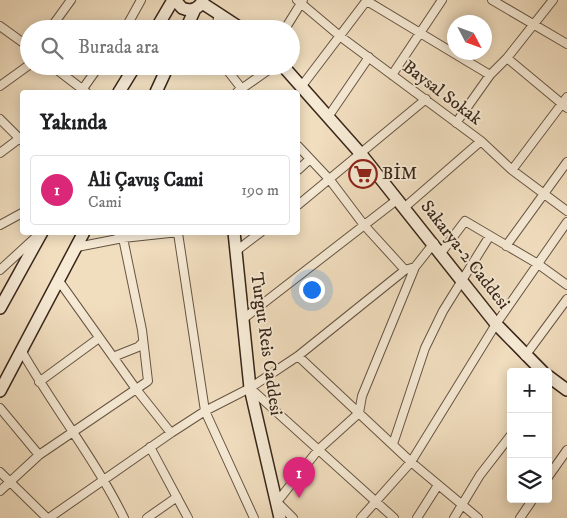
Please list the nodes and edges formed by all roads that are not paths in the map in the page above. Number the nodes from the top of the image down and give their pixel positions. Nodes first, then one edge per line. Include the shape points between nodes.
1 (71, 0) edge
2 (141, 0) edge
3 (174, 0) edge
4 (367, 0) edge
5 (442, 0) edge
6 (492, 0) edge
7 (553, 0) edge
8 (301, 1) edge
9 (200, 4) edge
10 (219, 13) junction
11 (57, 20) edge
12 (130, 20) edge
13 (162, 20) edge
14 (191, 20) edge
15 (218, 20) edge
16 (229, 20) edge
17 (290, 20) edge
18 (0, 26) edge
19 (533, 26) junction
20 (8, 32) junction
21 (421, 32) junction
22 (341, 36) junction
23 (0, 37) edge
24 (20, 41) edge
25 (567, 44) edge
26 (368, 57) junction
27 (507, 58) junction
28 (20, 72) edge
29 (64, 75) edge
30 (94, 75) edge
31 (129, 75) edge
32 (164, 75) edge
33 (229, 75) edge
34 (261, 75) edge
35 (289, 75) edge
36 (392, 75) junction
37 (490, 75) junction
38 (0, 86) edge
39 (83, 90) edge
40 (85, 90) edge
41 (120, 90) edge
42 (157, 90) edge
43 (238, 90) edge
44 (240, 90) edge
45 (298, 90) edge
46 (300, 92) edge
47 (426, 99) junction
48 (565, 103) edge
49 (328, 117) junction
50 (0, 119) edge
51 (456, 122) junction
52 (20, 138) edge
53 (20, 140) edge
54 (481, 141) junction
55 (300, 148) edge
56 (0, 153) edge
57 (361, 154) junction
58 (310, 159) junction
59 (567, 162) edge
60 (300, 168) edge
61 (512, 170) junction
62 (330, 180) junction
63 (544, 196) junction
64 (300, 203) edge
65 (401, 203) junction
66 (567, 211) edge
67 (20, 214) edge
68 (567, 222) edge
69 (0, 225) edge
70 (364, 225) junction
71 (39, 235) edge
72 (40, 235) edge
73 (83, 235) edge
74 (120, 235) edge
75 (179, 235) edge
76 (234, 235) edge
77 (257, 235) edge
78 (489, 237) junction
79 (506, 246) junction
80 (77, 247) junction
81 (438, 248) junction
82 (236, 252) junction
83 (538, 264) junction
84 (414, 267) junction
85 (0, 270) edge
86 (405, 270) junction
87 (59, 281) junction
88 (463, 282) junction
89 (567, 285) edge
90 (567, 299) edge
91 (0, 308) edge
92 (244, 319) junction
93 (496, 324) junction
94 (99, 338) junction
95 (143, 342) junction
96 (21, 350) junction
97 (298, 356) junction
98 (525, 356) junction
99 (113, 357) junction
100 (538, 368) edge
101 (552, 381) edge
102 (39, 382) junction
103 (250, 388) junction
104 (566, 388) edge
105 (136, 389) junction
106 (0, 391) edge
107 (0, 408) edge
108 (205, 411) junction
109 (359, 412) junction
110 (73, 432) junction
111 (171, 433) junction
112 (507, 440) edge
113 (393, 444) junction
114 (150, 447) junction
115 (318, 450) junction
116 (567, 450) edge
117 (39, 455) junction
118 (411, 462) junction
119 (552, 471) edge
120 (0, 472) edge
121 (104, 479) junction
122 (9, 481) junction
123 (438, 485) junction
124 (0, 491) edge
125 (176, 497) junction
126 (377, 501) junction
127 (277, 502) junction
128 (530, 503) edge
129 (462, 505) junction
130 (158, 515) edge
131 (48, 518) edge
132 (124, 518) edge
133 (147, 518) edge
134 (188, 518) edge
135 (254, 518) edge
136 (280, 518) edge
137 (293, 518) edge
138 (361, 518) edge
139 (394, 518) edge
140 (417, 518) edge
141 (454, 518) edge
142 (478, 518) edge
143 (520, 518) edge

1 - 11 street
2 - 12 street
3 - 9 main road via 182,8
3 - 13 main road
4 - 21 street
4 - 22 street
5 - 21 street
6 - 19 street
7 - 19 street
8 - 17 street
8 - 22 street, Baysal Sokak
9 - 10 main road
9 - 14 main road
10 - 15 street
10 - 16 main road
18 - 20 street
19 - 25 street
19 - 27 street
20 - 23 street
20 - 24 street
21 - 36 street
21 - 37 street
22 - 26 street, Baysal Sokak
22 - 45 street
26 - 36 street, Baysal Sokak
26 - 49 street
27 - 37 street
27 - 48 street
28 - 38 street
29 - 39 street
30 - 40 street
31 - 41 main road
32 - 42 main road
33 - 43 street
34 - 44 street
35 - 45 main road, Sakarya-2 Caddesi
36 - 47 street, Baysal Sokak
37 - 51 street
46 - 49 main road, Sakarya-2 Caddesi
47 - 51 street, Baysal Sokak
47 - 57 street
48 - 61 street
49 - 57 main road, Sakarya-2 Caddesi
50 - 52 street
51 - 54 street, Baysal Sokak
53 - 56 street
54 - 61 street, Baysal Sokak
54 - 65 street
55 - 58 street
57 - 62 street
57 - 65 main road, Sakarya-2 Caddesi
58 - 60 street
58 - 62 street
59 - 63 street
61 - 63 street, Baysal Sokak
62 - 64 street
62 - 70 street
63 - 66 street, Baysal Sokak
63 - 79 street
65 - 70 street
65 - 81 main road, Sakarya-2 Caddesi
67 - 69 street
68 - 83 street
70 - 86 street
70 - 92 street
71 - 85 street
72 - 91 main road
73 - 80 main road
74 - 80 street
74 - 95 street
75 - 108 street
76 - 82 main road, Turgut Reis Caddesi
77 - 82 street
78 - 79 street
78 - 81 street via 465,221
78 - 88 street
79 - 83 street
80 - 87 main road
81 - 84 street
81 - 88 main road, Sakarya-2 Caddesi
82 - 92 main road, Turgut Reis Caddesi
83 - 89 street
83 - 93 street
84 - 86 street
84 - 109 street via 362,396
86 - 97 street
87 - 94 street
87 - 96 main road
88 - 93 main road, Sakarya-2 Caddesi
88 - 113 street via 443,311 426,348
90 - 98 street
92 - 103 main road, Turgut Reis Caddesi
93 - 98 main road, Sakarya-2 Caddesi
93 - 118 street
94 - 99 street
94 - 102 street
95 - 99 street via 138,348
95 - 105 street via 148,381
96 - 102 street
96 - 106 main road
97 - 103 street
97 - 109 street
98 - 100 main road, Sakarya-2 Caddesi
99 - 105 street
101 - 104 main road
102 - 110 street
103 - 108 street
103 - 115 street
103 - 127 main road, Turgut Reis Caddesi
105 - 110 street
105 - 111 street
107 - 117 street
108 - 111 street
108 - 135 street
109 - 113 street
109 - 115 street
110 - 117 street
110 - 121 street
111 - 114 street
112 - 129 street
113 - 118 street
114 - 121 street
114 - 125 street
115 - 126 street
115 - 127 street
116 - 119 street
117 - 122 street
118 - 123 street
118 - 126 street
120 - 122 street
121 - 131 street
121 - 132 street
122 - 124 street
122 - 131 street
123 - 129 street
123 - 140 street
125 - 130 street
125 - 134 street
126 - 138 street
126 - 139 street
127 - 136 main road, Turgut Reis Caddesi
127 - 137 street
128 - 143 street
129 - 141 street
129 - 142 street
130 - 133 street

